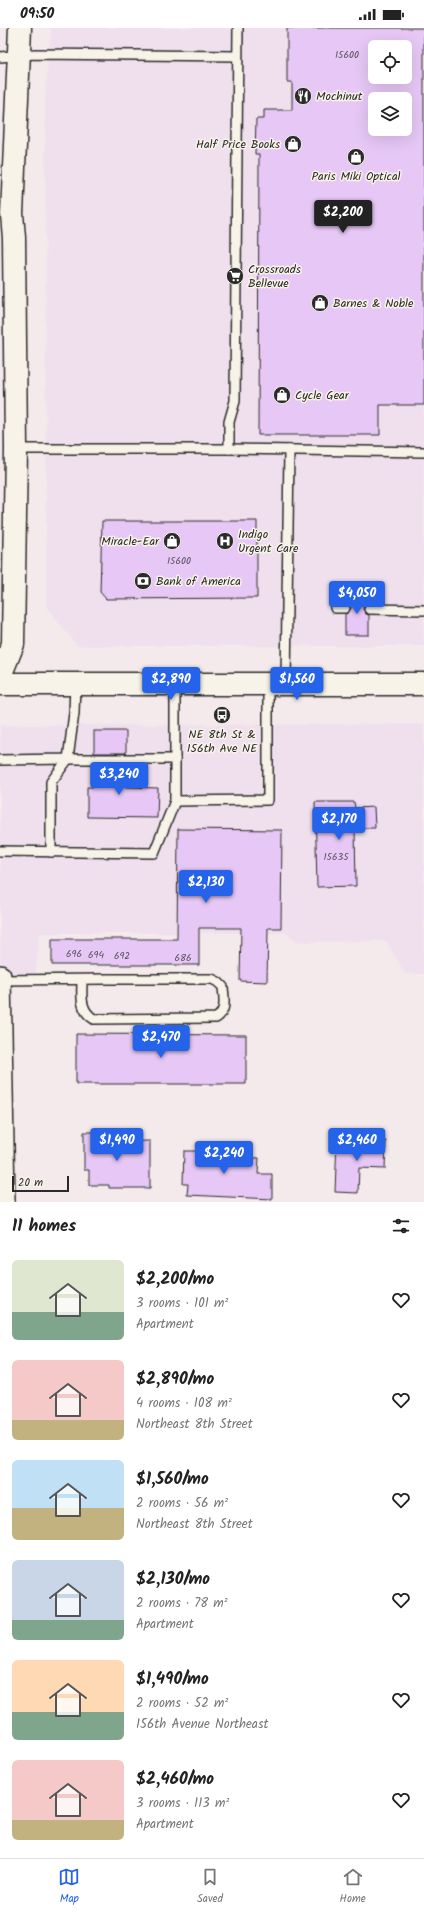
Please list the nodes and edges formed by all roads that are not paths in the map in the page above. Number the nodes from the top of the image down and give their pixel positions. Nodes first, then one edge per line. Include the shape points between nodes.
1 (20, 28) edge
2 (238, 28) edge
3 (10, 56) edge
4 (237, 56) junction
5 (230, 449) junction
6 (16, 450) junction
7 (289, 450) junction
8 (424, 452) edge
9 (335, 608) dead end
10 (345, 608) dead end
11 (369, 609) dead end
12 (424, 610) edge
13 (0, 676) edge
14 (0, 684) edge
15 (75, 684) junction
16 (175, 684) junction
17 (277, 684) junction
18 (424, 684) edge
19 (68, 759) junction
20 (175, 759) junction
21 (0, 760) edge
22 (175, 801) junction
23 (0, 851) edge
24 (51, 852) junction
25 (0, 976) edge
26 (0, 980) edge
27 (82, 980) junction
28 (4, 1202) edge

1 - 3 main road
2 - 4 lane
3 - 4 lane
3 - 6 main road
4 - 5 lane via 235,401 229,422
5 - 6 lane
5 - 7 lane
6 - 13 main road via 13,644
7 - 8 lane
7 - 17 lane
9 - 10 lane
11 - 12 lane
14 - 15 main road
15 - 16 main road
15 - 19 lane
16 - 17 main road
16 - 20 lane
17 - 18 main road
17 - 22 lane via 268,800
19 - 20 lane
19 - 21 lane
19 - 24 lane via 51,782
20 - 22 lane
22 - 24 lane via 154,853
23 - 24 lane
25 - 26 street
26 - 27 lane
26 - 28 street
27 - 27 lane via 212,979 223,987 224,1007 222,1014 216,1018 94,1018 82,1009

